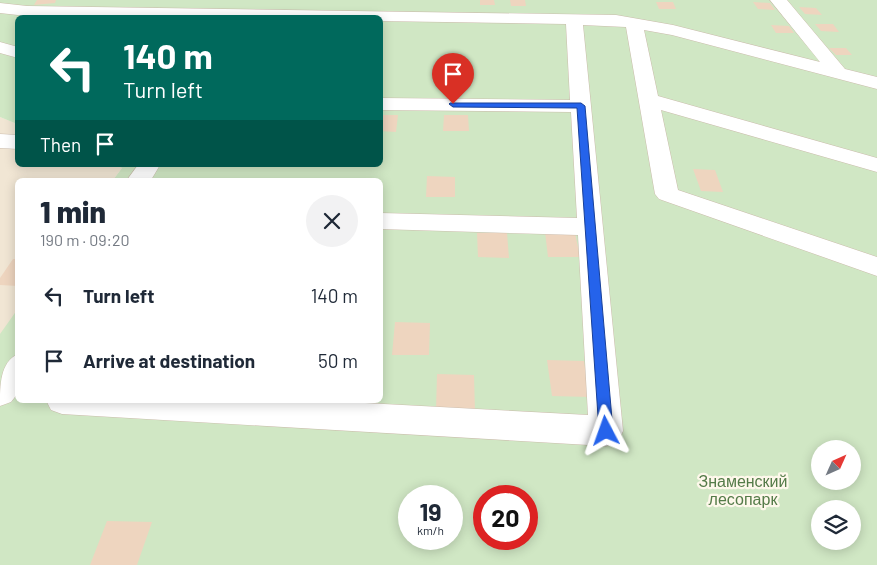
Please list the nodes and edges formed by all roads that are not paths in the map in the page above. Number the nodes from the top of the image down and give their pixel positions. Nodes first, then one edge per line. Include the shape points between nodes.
1 (498, 0) edge
2 (778, 0) edge
3 (64, 5) edge
4 (200, 6) edge
5 (0, 8) edge
6 (352, 8) edge
7 (253, 15) edge
8 (271, 15) edge
9 (501, 18) junction
10 (637, 18) junction
11 (574, 19) junction
12 (0, 47) edge
13 (15, 52) edge
14 (839, 74) junction
15 (877, 83) edge
16 (649, 100) junction
17 (383, 104) edge
18 (581, 106) junction
19 (0, 141) edge
20 (15, 142) edge
21 (877, 165) edge
22 (148, 167) edge
23 (140, 178) edge
24 (383, 221) edge
25 (590, 227) junction
26 (877, 267) edge
27 (15, 371) edge
28 (0, 395) edge
29 (15, 398) edge
30 (115, 403) edge

1 - 9 street
2 - 14 street
3 - 4 street
3 - 5 street
4 - 7 street
6 - 8 street
6 - 9 street
9 - 11 street
10 - 11 street
10 - 14 street
10 - 16 street
11 - 18 street
12 - 13 street
14 - 15 street
16 - 21 street
16 - 26 street via 667,194
17 - 18 street
18 - 25 street
19 - 20 street
22 - 23 street
24 - 25 street
25 - 30 street via 606,431
27 - 28 street
28 - 29 street

